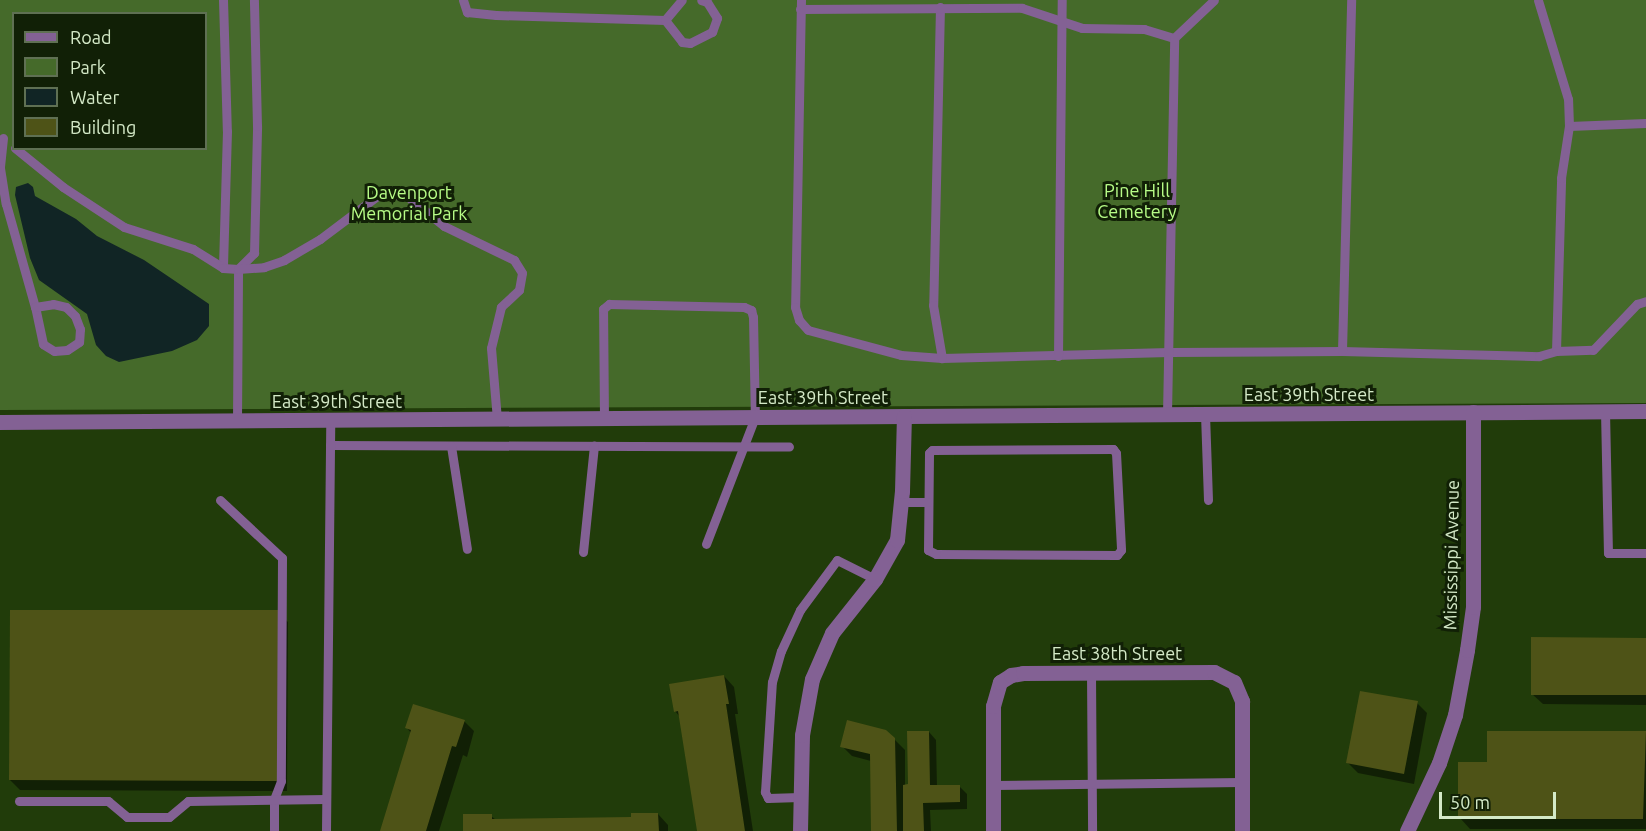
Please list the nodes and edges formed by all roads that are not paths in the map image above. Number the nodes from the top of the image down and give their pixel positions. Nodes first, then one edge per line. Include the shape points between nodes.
1 (223, 0) edge
2 (254, 0) edge
3 (463, 0) edge
4 (682, 0) edge
5 (701, 0) edge
6 (1062, 0) edge
7 (1214, 0) edge
8 (1351, 0) edge
9 (1538, 0) edge
10 (800, 4) edge
11 (939, 7) junction
12 (664, 20) junction
13 (1062, 20) junction
14 (1174, 38) junction
15 (1646, 123) edge
16 (1569, 126) junction
17 (1, 135) edge
18 (12, 146) edge
19 (17, 150) edge
20 (223, 268) junction
21 (238, 269) junction
22 (1646, 301) edge
23 (35, 307) junction
24 (1342, 351) junction
25 (1556, 351) junction
26 (1169, 352) junction
27 (1058, 356) junction
28 (942, 358) junction
29 (1605, 411) junction
30 (1646, 411) edge
31 (1473, 412) junction
32 (1167, 414) junction
33 (1205, 414) junction
34 (904, 416) junction
35 (755, 417) junction
36 (604, 418) junction
37 (497, 419) junction
38 (330, 420) junction
39 (237, 421) junction
40 (0, 422) edge
41 (330, 445) junction
42 (451, 446) junction
43 (594, 446) junction
44 (744, 446) junction
45 (789, 447) dead end
46 (220, 500) dead end
47 (1208, 500) dead end
48 (901, 501) junction
49 (927, 502) junction
50 (706, 544) dead end
51 (467, 549) dead end
52 (583, 552) dead end
53 (1646, 553) edge
54 (875, 579) junction
55 (1091, 673) junction
56 (1242, 782) junction
57 (1091, 784) junction
58 (993, 785) junction
59 (800, 797) junction
60 (274, 799) junction
61 (326, 799) junction
62 (19, 801) dead end
63 (274, 831) edge
64 (326, 831) edge
65 (800, 831) edge
66 (993, 831) edge
67 (1092, 831) edge
68 (1242, 831) edge
69 (1407, 831) edge

1 - 20 lane via 227,131
2 - 21 lane via 254,253
3 - 12 lane via 467,12 496,15
4 - 12 lane
5 - 12 lane via 707,2 717,18 712,32 690,43 682,42
6 - 13 lane
7 - 14 lane
8 - 24 lane
9 - 16 lane via 1568,99
10 - 11 lane
10 - 28 lane via 795,307 798,320 808,330 901,355
11 - 13 lane via 1022,8
11 - 28 lane via 933,305
13 - 14 lane via 1082,28 1143,29
13 - 27 lane
14 - 26 lane
15 - 16 lane
16 - 25 lane via 1561,178
17 - 18 lane
17 - 23 lane via 0,168 6,204
19 - 20 lane via 63,187 124,227 193,249
20 - 21 lane
21 - 37 lane via 264,267 284,260 320,239 380,194 407,196 444,226 514,260 522,273 519,290 501,307 491,348
21 - 39 lane
22 - 25 lane via 1636,304 1593,350
23 - 23 lane via 43,344 54,351 67,350 78,342 80,329 66,307
24 - 25 lane via 1539,356
24 - 26 lane
26 - 27 lane
26 - 32 lane
27 - 28 lane
29 - 30 street, East 39th Street
29 - 31 street, East 39th Street
29 - 53 lane via 1608,553
31 - 33 street, East 39th Street
31 - 69 street, Mississippi Avenue via 1473,608 1467,650 1446,744
32 - 33 street, East 39th Street
32 - 34 street, East 39th Street
33 - 47 lane
34 - 35 street, East 39th Street
34 - 48 street
35 - 36 street, East 39th Street
35 - 36 lane via 751,310 744,306 609,304 603,309
35 - 44 lane
36 - 37 street, East 39th Street
37 - 38 street, East 39th Street
38 - 39 street, East 39th Street
38 - 41 lane
39 - 40 street, East 39th Street
41 - 42 lane
41 - 61 lane
42 - 43 lane
42 - 51 lane
43 - 44 lane
43 - 52 lane
44 - 45 lane
44 - 50 lane
46 - 60 lane via 282,558 281,781
48 - 49 lane
48 - 54 street via 897,540
49 - 49 lane via 928,550 936,554 1117,555 1121,550 1113,449 932,450
54 - 59 street via 832,633 812,679 802,735
54 - 59 lane via 837,560 800,610 781,651 772,682 765,792 768,798
55 - 56 street, East 38th Street via 1214,672 1234,682 1242,701
55 - 57 lane
55 - 58 street, East 38th Street via 1023,673 1000,682 993,706
56 - 57 lane
56 - 68 street
57 - 58 lane
57 - 67 lane
58 - 66 street
59 - 65 street
60 - 61 lane
60 - 62 lane via 188,801 169,817 127,817 108,801
60 - 63 lane
61 - 64 lane

